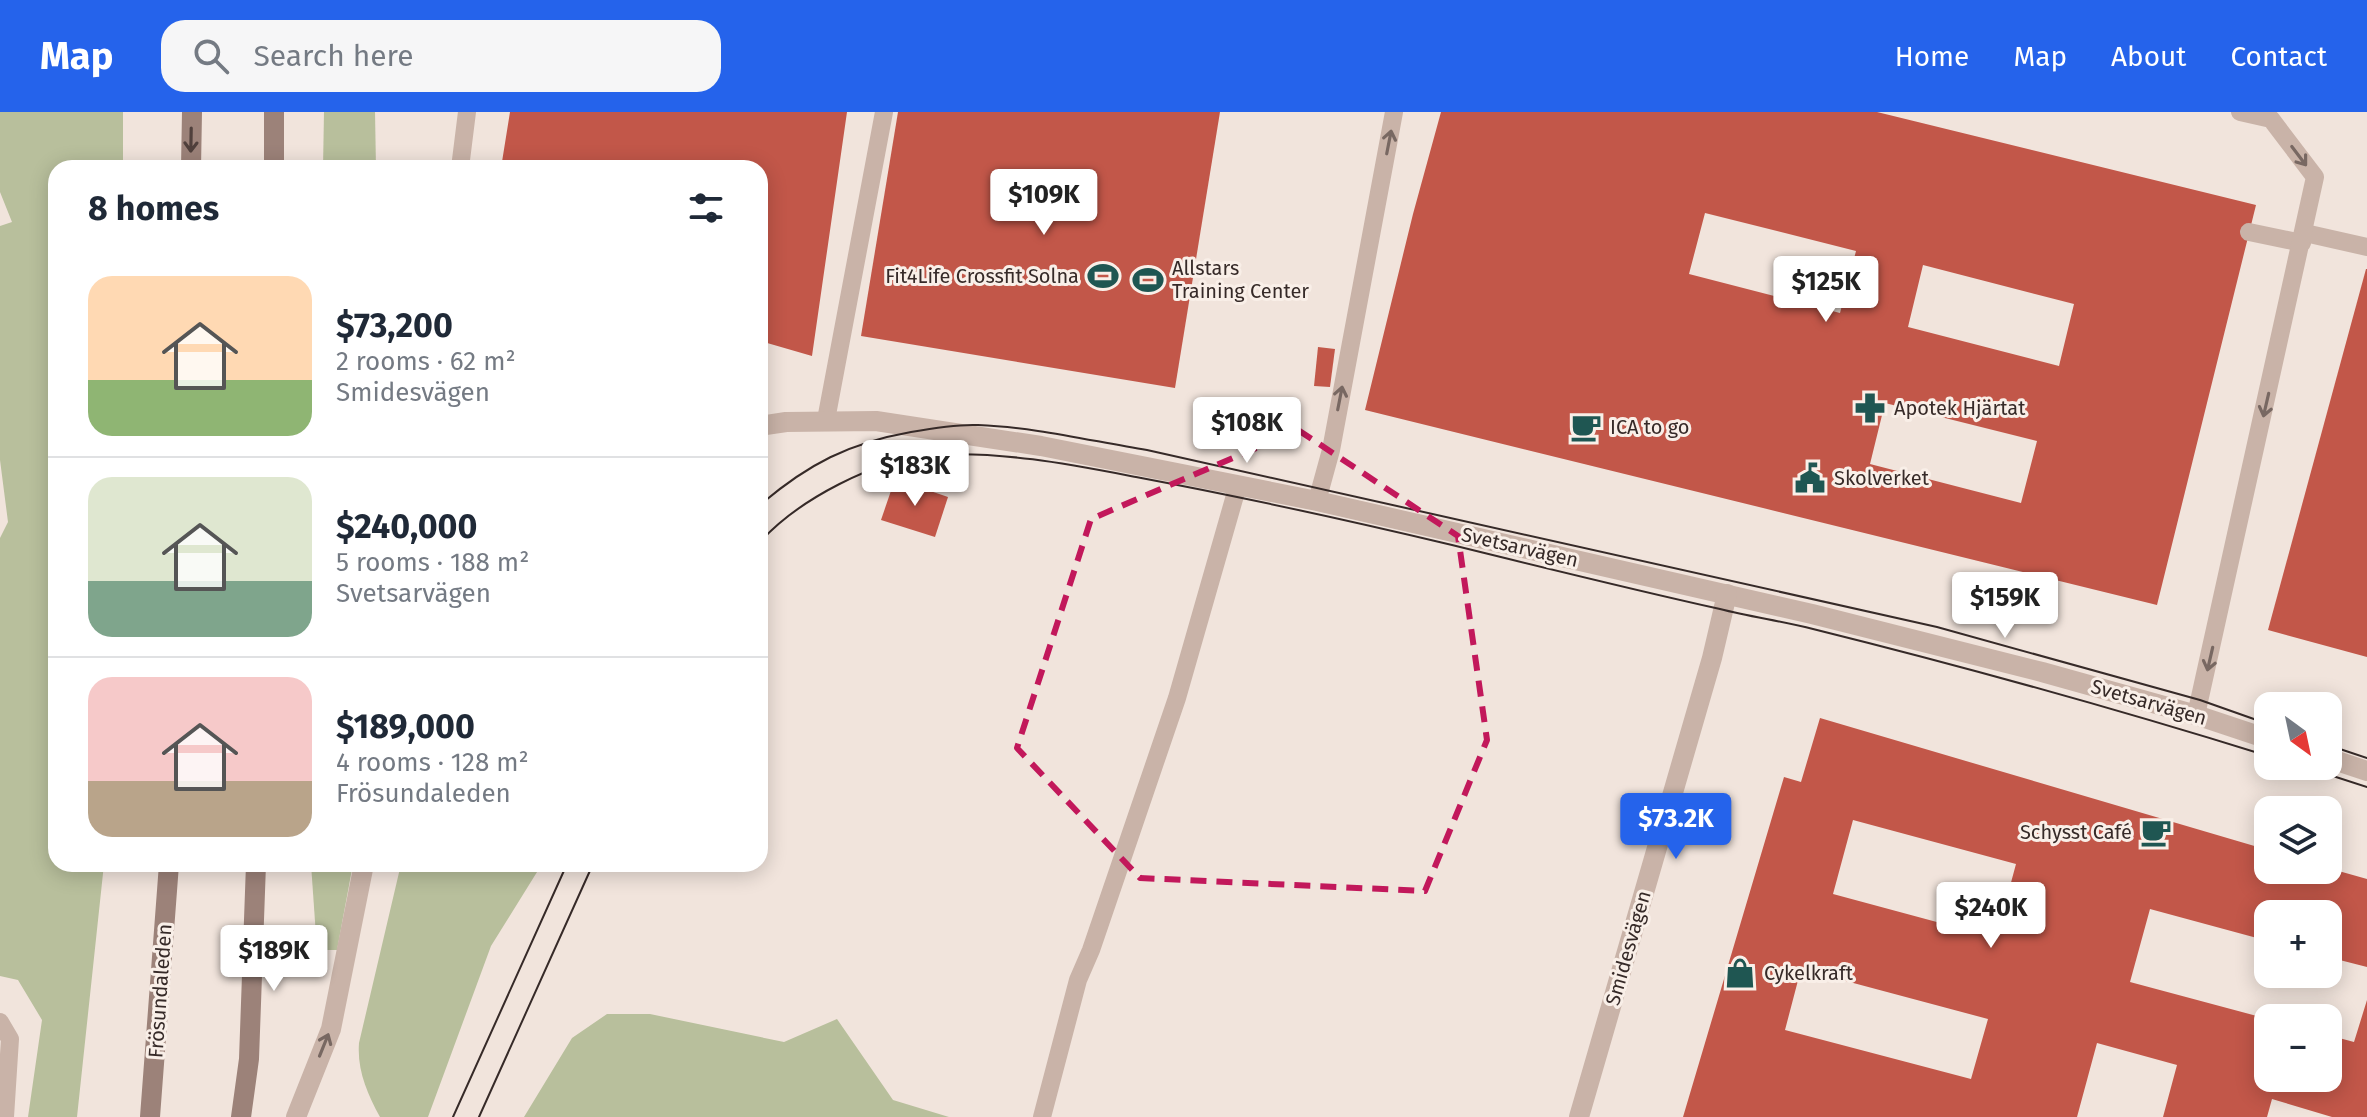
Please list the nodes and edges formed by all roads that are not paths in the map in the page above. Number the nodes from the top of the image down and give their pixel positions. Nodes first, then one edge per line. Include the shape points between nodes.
1 (192, 112) edge
2 (274, 112) edge
3 (467, 112) edge
4 (884, 112) edge
5 (1394, 112) edge
6 (2240, 112) edge
7 (191, 160) edge
8 (274, 160) edge
9 (461, 160) edge
10 (2249, 232) dead end
11 (2304, 238) junction
12 (2367, 247) edge
13 (826, 420) junction
14 (768, 425) edge
15 (1238, 485) junction
16 (1317, 501) junction
17 (1727, 594) junction
18 (2196, 715) junction
19 (2254, 734) edge
20 (2342, 763) edge
21 (2367, 771) edge
22 (168, 872) edge
23 (256, 872) edge
24 (362, 872) edge
25 (0, 1022) edge
26 (5, 1117) edge
27 (150, 1117) edge
28 (241, 1117) edge
29 (296, 1117) edge
30 (1042, 1117) edge
31 (1579, 1117) edge

1 -> 7 main road
2 - 8 main road
3 - 9 lane
4 - 13 lane
16 -> 5 lane
6 -> 11 lane via 2271,119 2315,177
10 - 11 lane
11 - 12 lane
11 -> 18 lane
13 - 14 street, Svetsarvägen
13 - 15 street, Svetsarvägen via 876,421 1041,446
15 - 16 street, Svetsarvägen
15 - 30 lane via 1177,698 1078,980
16 - 17 street, Svetsarvägen
17 - 18 street, Svetsarvägen
17 - 31 street, Smidesvägen
18 - 19 street, Svetsarvägen
20 - 21 street
22 - 27 main road, Frösundaleden
23 - 28 main road via 249,1059
29 -> 24 street via 331,1029
25 - 26 lane via 10,1039

